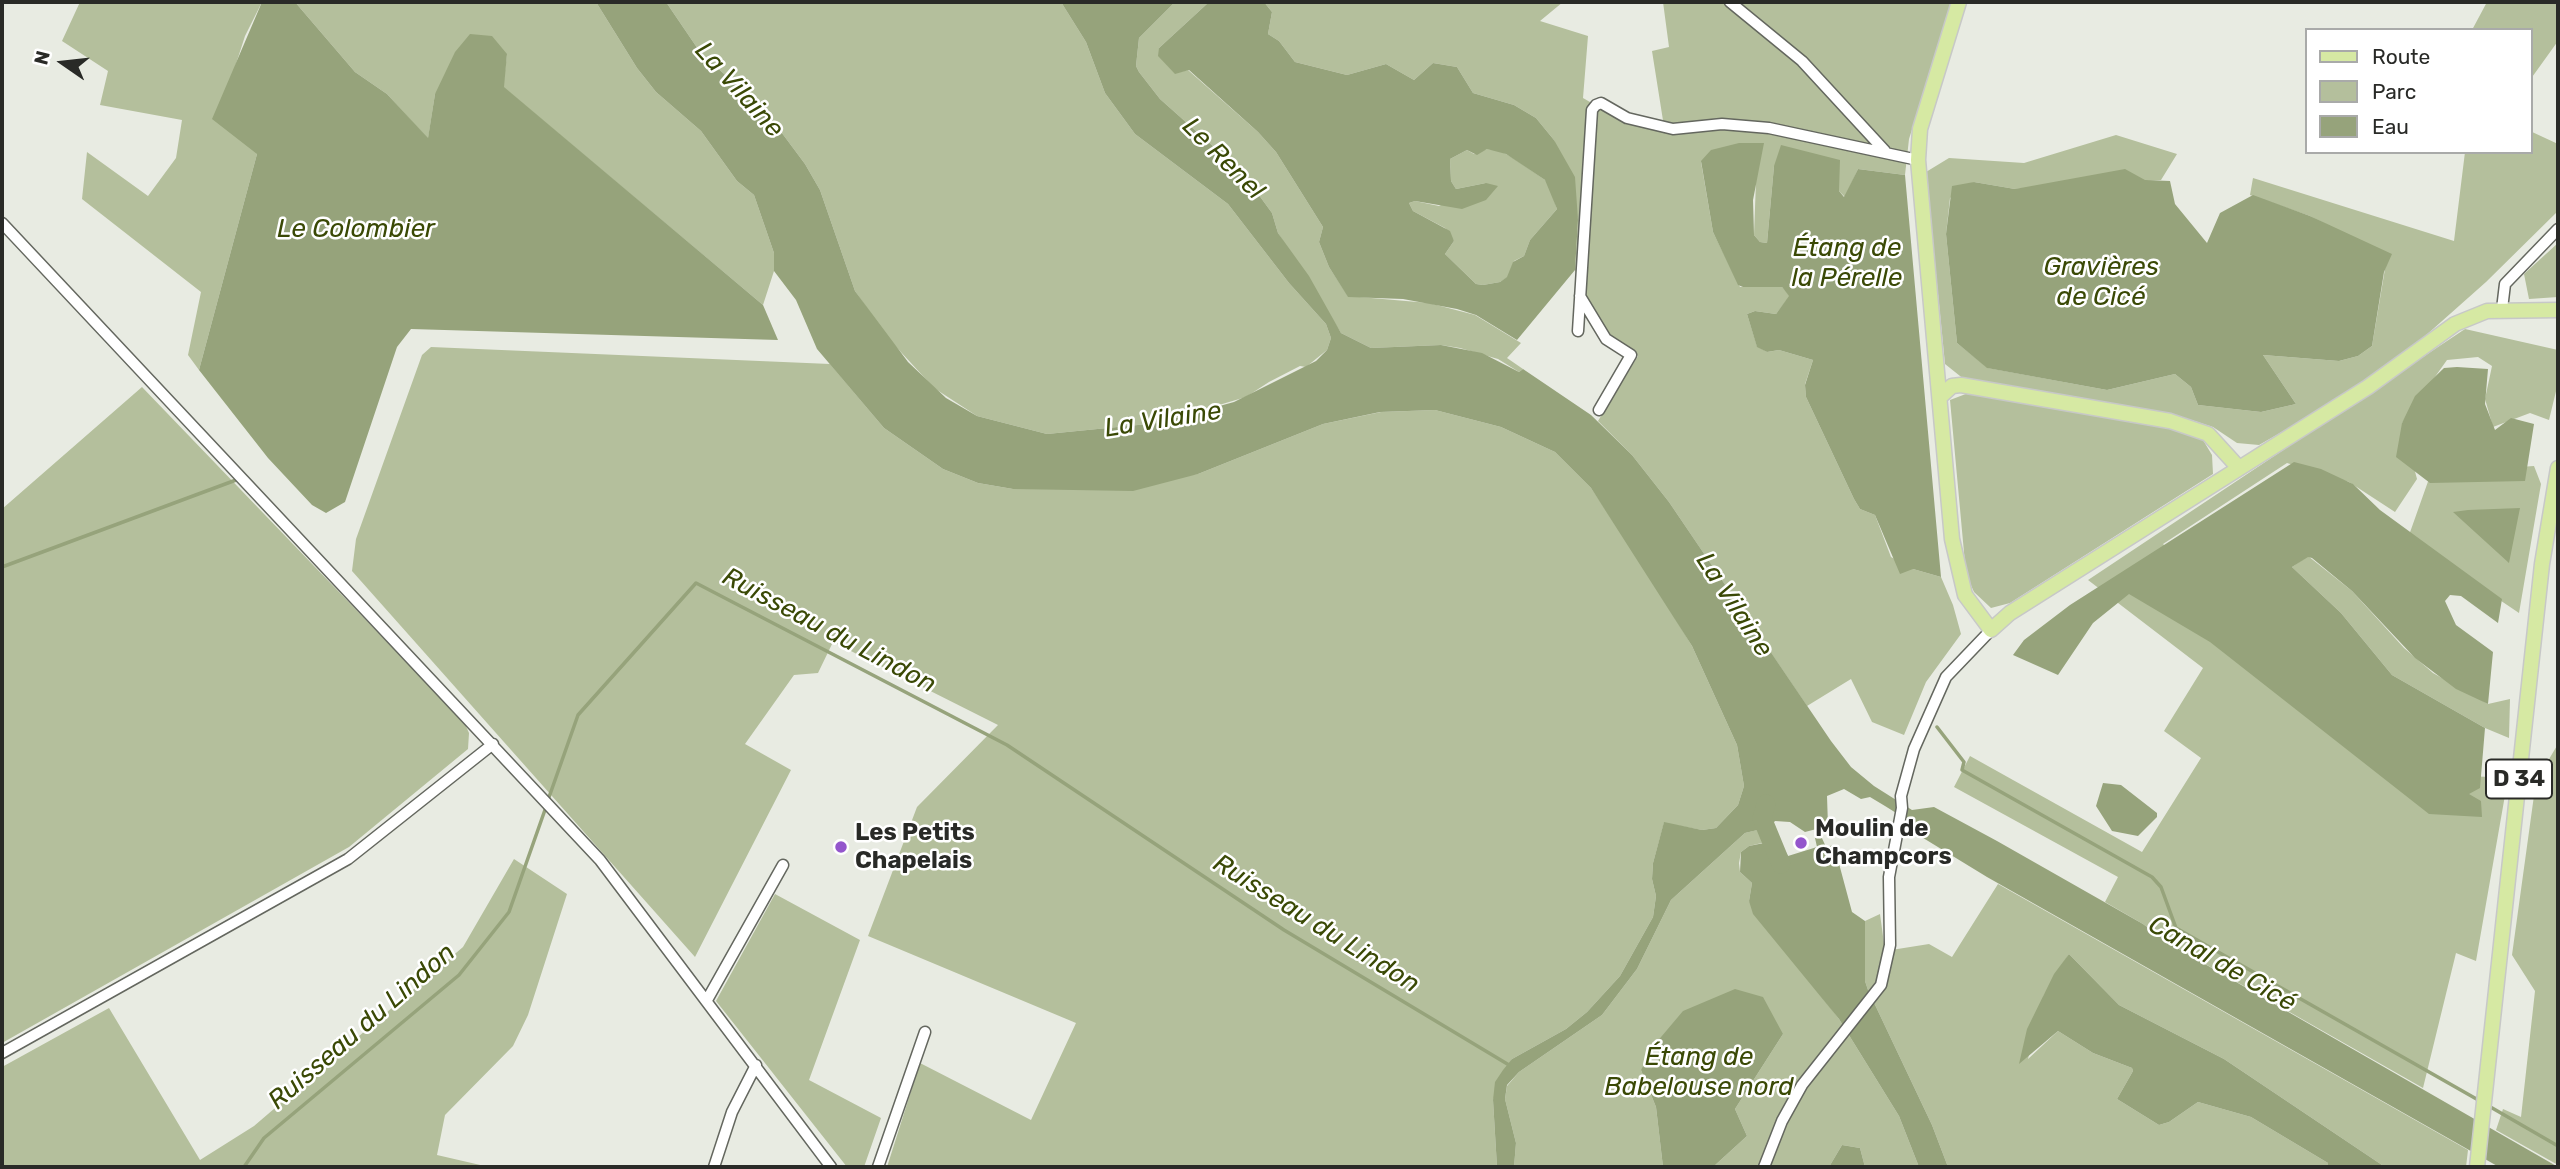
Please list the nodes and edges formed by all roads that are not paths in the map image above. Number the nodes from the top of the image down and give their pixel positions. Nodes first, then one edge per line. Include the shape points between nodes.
1 (1730, 2) edge
2 (1959, 2) edge
3 (1885, 151) junction
4 (1918, 160) junction
5 (2, 223) edge
6 (2558, 229) edge
7 (1580, 296) junction
8 (2501, 309) junction
9 (2558, 310) edge
10 (2540, 312) junction
11 (2558, 318) edge
12 (1578, 331) dead end
13 (1937, 361) junction
14 (1961, 385) junction
15 (1940, 397) junction
16 (1599, 410) dead end
17 (2239, 468) junction
18 (2558, 468) edge
19 (1991, 630) junction
20 (493, 744) junction
21 (783, 865) dead end
22 (707, 1000) junction
23 (925, 1032) dead end
24 (2, 1053) edge
25 (756, 1065) junction
26 (714, 1167) edge
27 (831, 1167) edge
28 (878, 1167) edge
29 (1764, 1167) edge
30 (2477, 1167) edge

1 - 3 street via 1802,61
2 - 4 main road via 1920,129
3 - 4 street
3 - 7 street via 1769,128 1722,124 1673,129 1596,104
4 - 13 main road
5 - 20 street
6 - 8 street via 2505,284
7 - 12 street
7 - 16 street via 1606,339 1632,355
8 - 10 main road
8 - 17 main road via 2455,324 2379,379
9 - 10 main road
10 - 11 main road
13 - 14 main road
13 - 15 main road
14 - 15 main road via 1952,386
14 - 17 main road via 2192,426 2208,434
15 - 19 main road via 1956,564 1965,595
17 - 19 main road via 2010,613
18 - 30 main road, D 34 via 2542,564
19 - 29 street via 1955,665 1937,692 1902,788 1887,894 1890,945 1881,985 1792,1101
20 - 22 street via 600,860
20 - 24 street via 348,859
21 - 22 street
22 - 25 street
23 - 28 street
25 - 26 street via 732,1112
25 - 27 street

